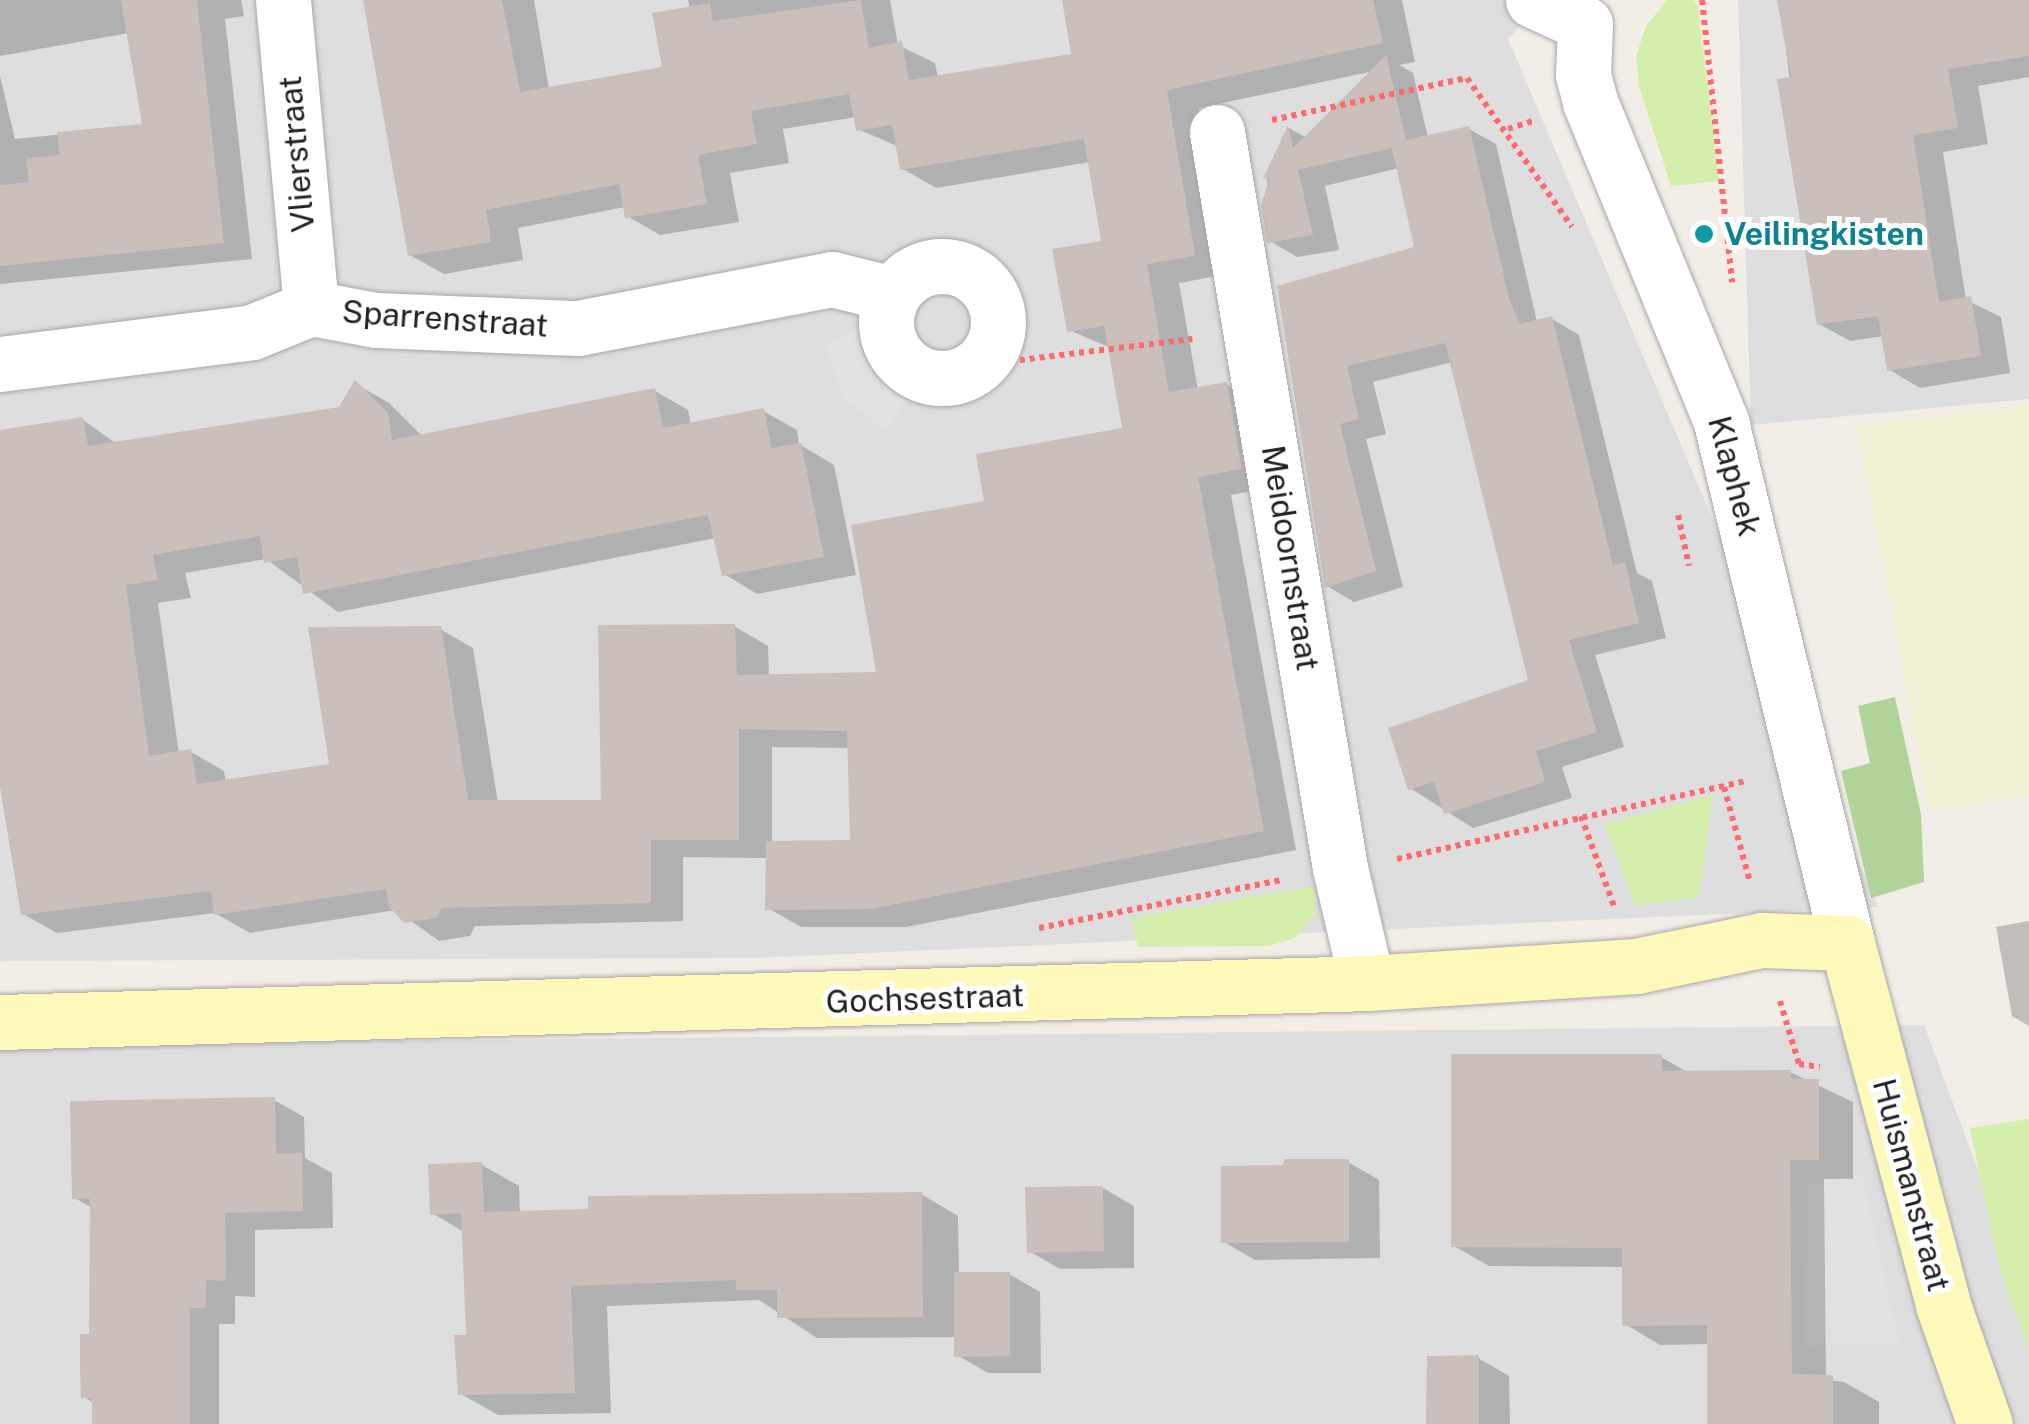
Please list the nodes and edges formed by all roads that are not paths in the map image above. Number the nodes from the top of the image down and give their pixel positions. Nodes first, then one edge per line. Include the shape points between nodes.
1 (283, 0) edge
2 (1534, 0) edge
3 (1595, 12) edge
4 (1217, 132) road end
5 (892, 294) junction
6 (311, 308) junction
7 (0, 364) edge
8 (1846, 943) junction
9 (1367, 983) junction
10 (0, 1022) edge
11 (1985, 1424) edge

1 - 6 street, Vlierstraat
2 - 3 street
3 - 8 street, Klaphek via 1590,102 1721,422
4 - 9 street, Meidoornstraat via 1340,868
5 - 5 street via 884,326 895,355 920,374 951,378 980,365 997,336 996,304 977,277 947,265 915,272
5 - 6 street, Sparrenstraat via 832,279 578,328 376,320
6 - 7 street, Sparrenstraat via 252,332
8 - 9 street, Gochsestraat via 1762,940 1636,966
8 - 11 street, Huismanstraat via 1943,1304
9 - 10 street, Gochsestraat

